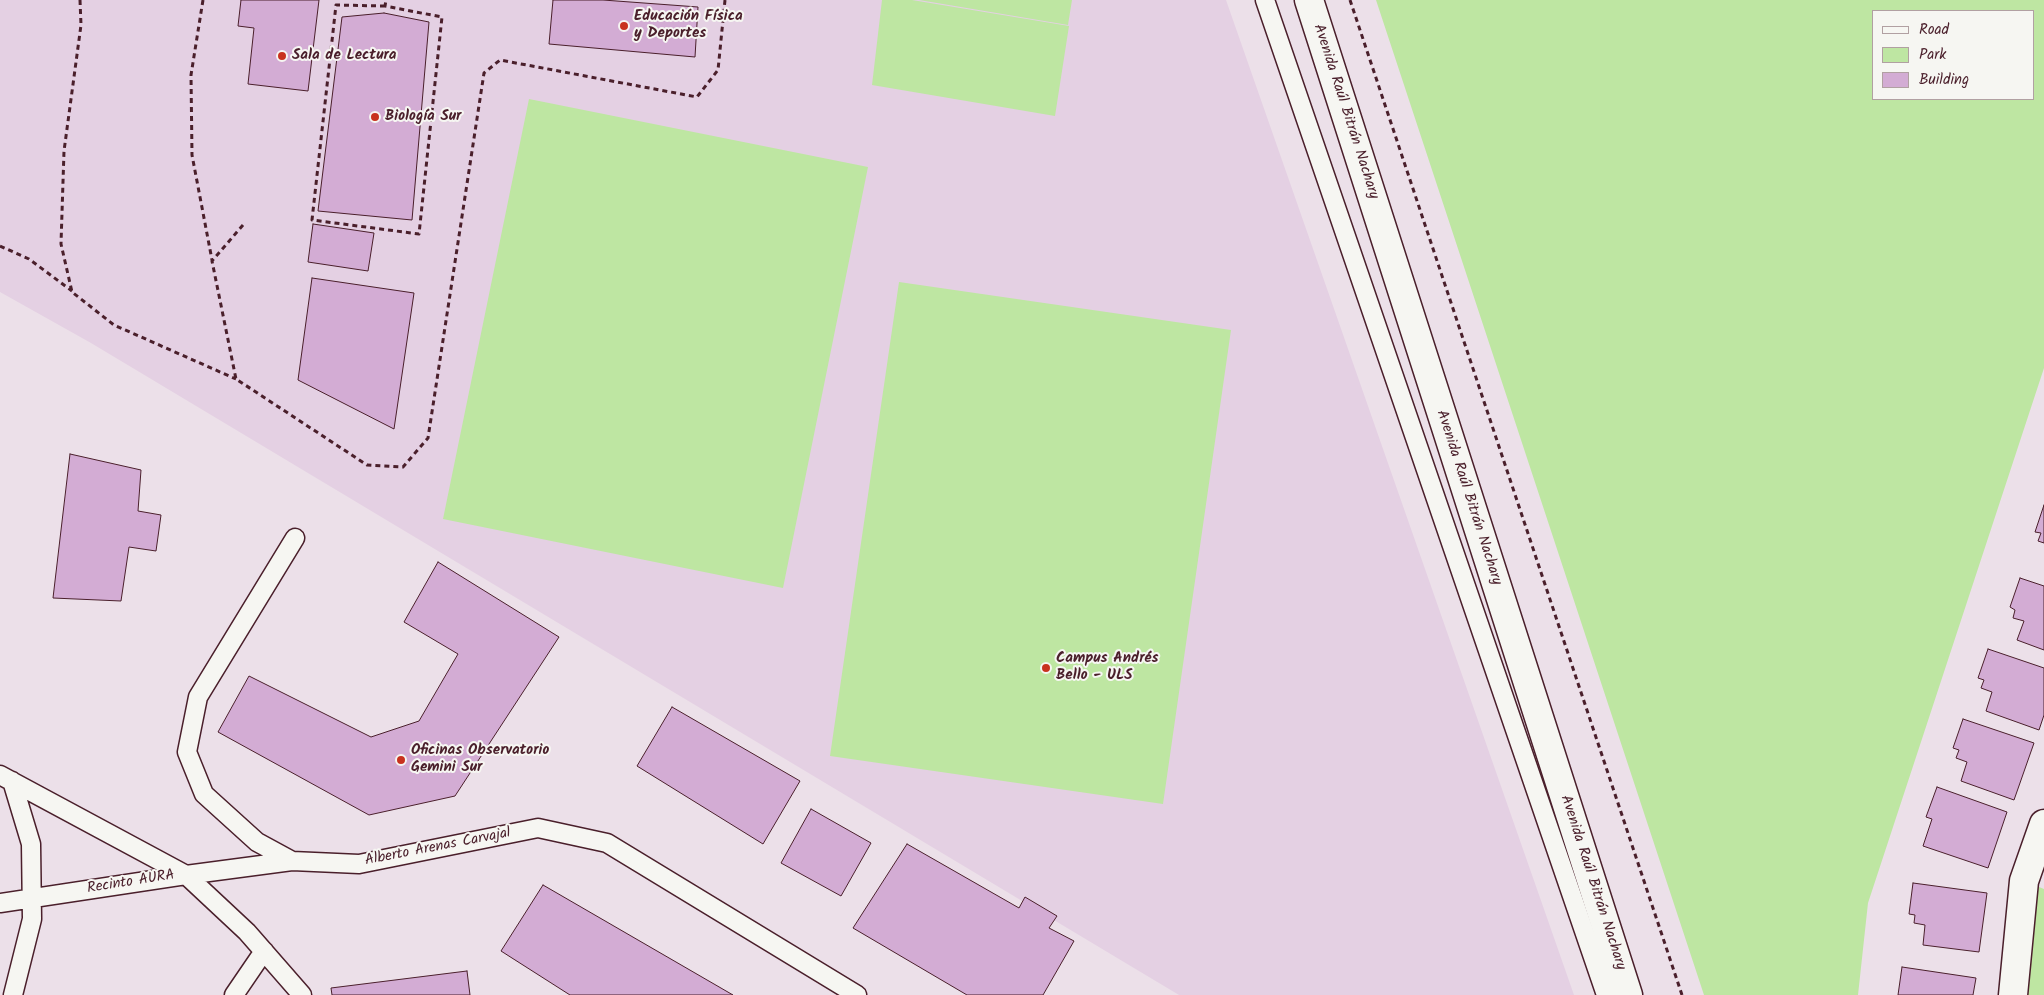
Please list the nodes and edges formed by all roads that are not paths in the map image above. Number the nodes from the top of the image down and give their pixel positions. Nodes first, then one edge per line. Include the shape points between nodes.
1 (1265, 0) edge
2 (1309, 0) edge
3 (295, 538) dead end
4 (6, 778) edge
5 (2044, 824) edge
6 (292, 861) junction
7 (186, 875) junction
8 (2034, 885) edge
9 (32, 898) junction
10 (0, 903) edge
11 (264, 951) junction
12 (13, 995) edge
13 (234, 995) edge
14 (302, 995) edge
15 (857, 995) edge
16 (1606, 995) edge
17 (1628, 995) edge
18 (2013, 995) edge

1 - 16 lane
2 - 17 main road, Avenida Raúl Bitrán Nachary
3 - 6 lane via 198,697 187,752 204,794 257,842
4 - 7 lane
4 - 9 lane via 31,844
5 - 8 main road
6 - 7 lane, Alberto Arenas Carvajal
6 - 15 lane, Alberto Arenas Carvajal via 359,864 538,828 607,843
7 - 9 lane, Recinto AURA
7 - 11 lane, Recinto AURA
8 - 18 main road
9 - 10 lane, Recinto AURA
9 - 12 lane via 32,919
11 - 13 lane
11 - 14 lane, Recinto AURA

